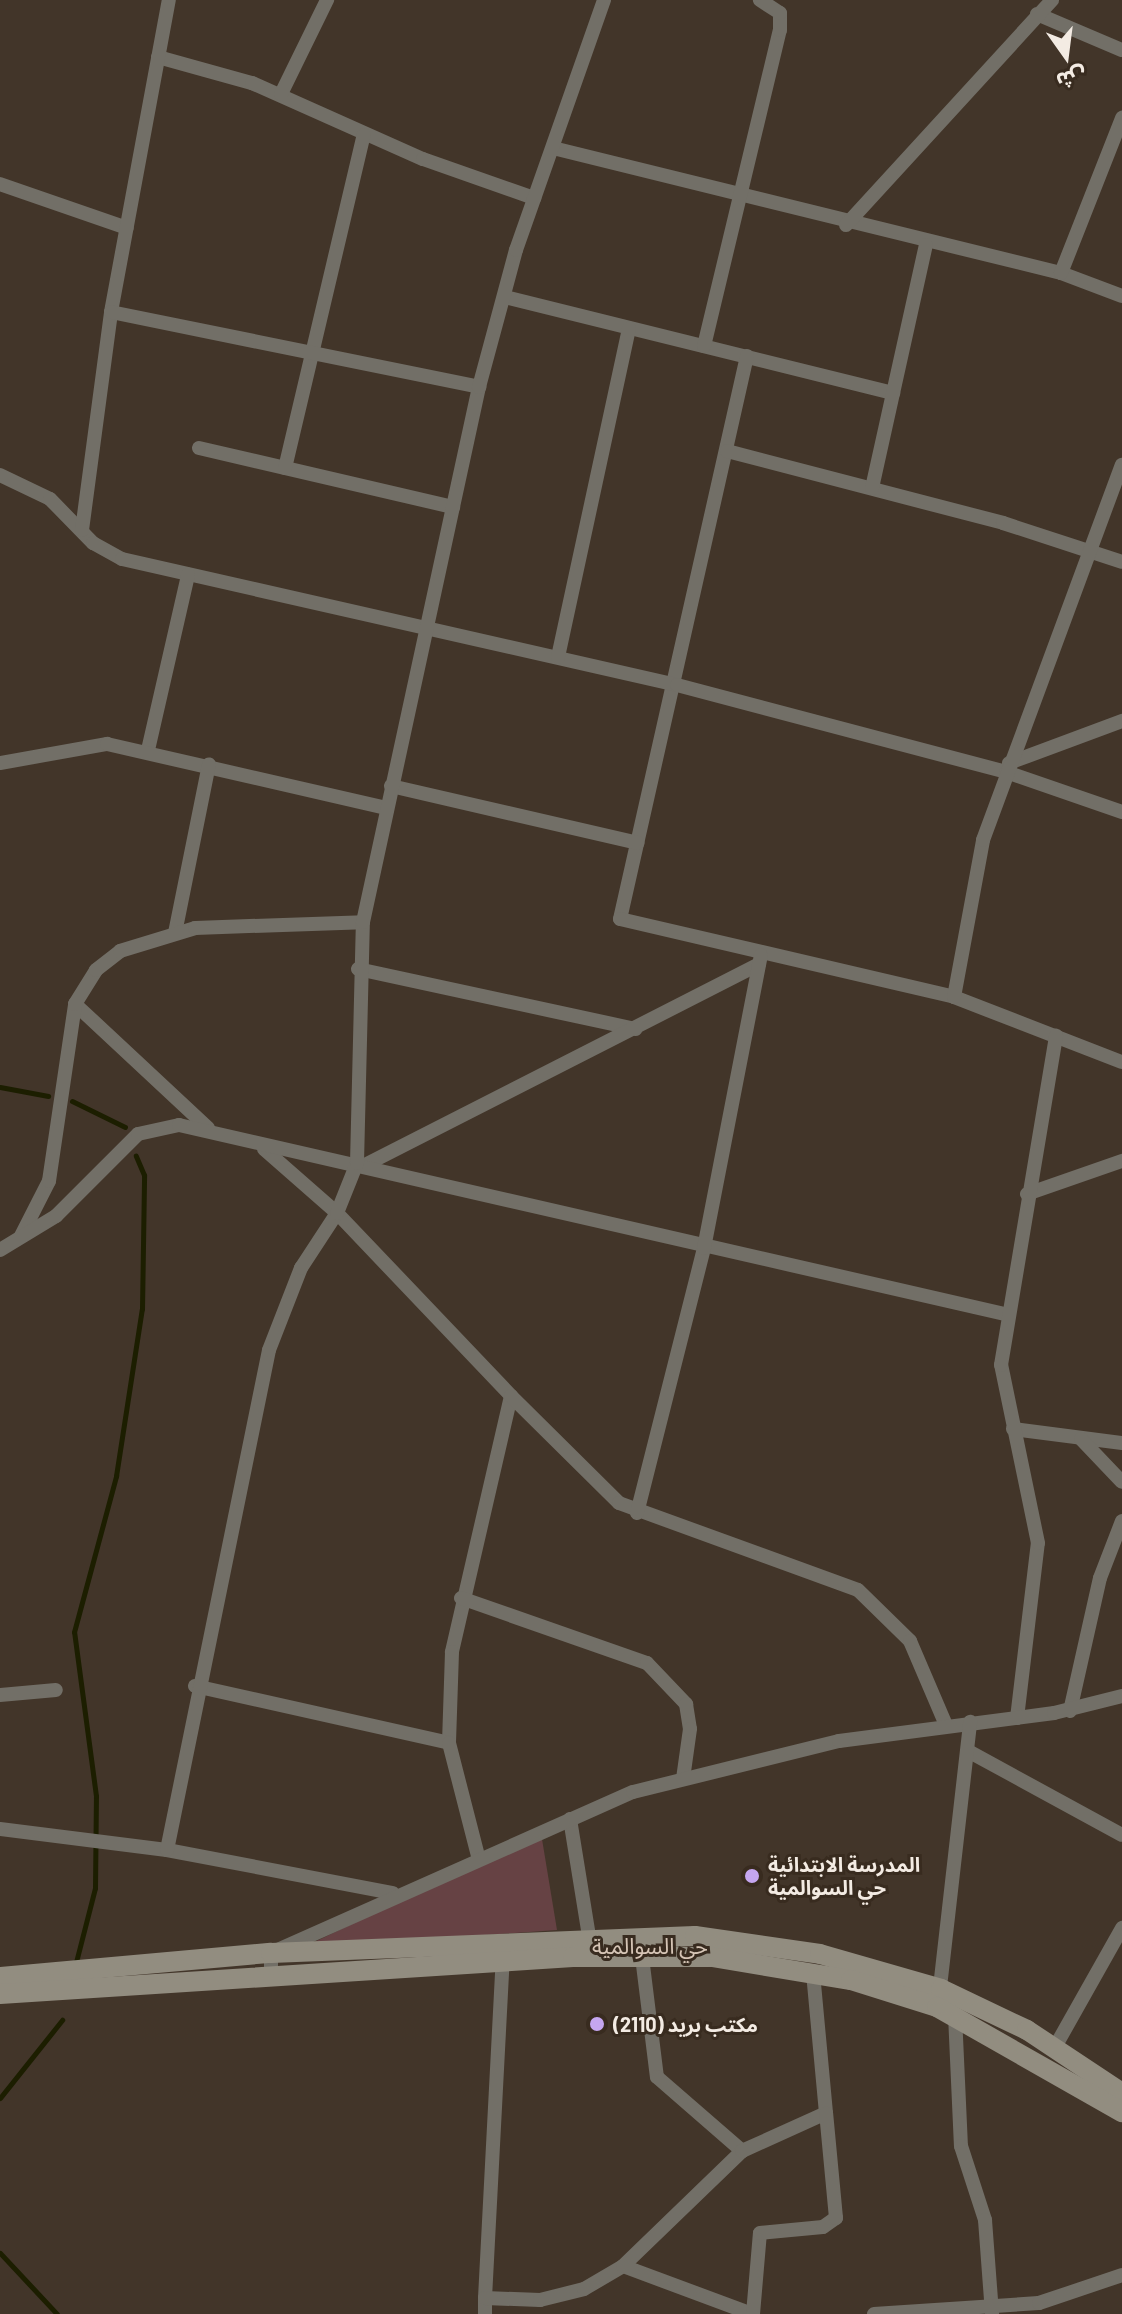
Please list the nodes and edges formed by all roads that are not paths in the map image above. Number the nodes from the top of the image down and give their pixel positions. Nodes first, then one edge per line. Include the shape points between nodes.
1 (169, 0) edge
2 (327, 0) edge
3 (604, 0) edge
4 (760, 0) edge
5 (1052, 0) edge
6 (1037, 14) junction
7 (1122, 50) edge
8 (158, 57) junction
9 (281, 94) junction
10 (1122, 118) edge
11 (364, 135) junction
12 (557, 149) junction
13 (0, 184) edge
14 (740, 197) junction
15 (534, 198) junction
16 (846, 225) junction
17 (127, 228) junction
18 (926, 245) junction
19 (1061, 273) junction
20 (1122, 296) edge
21 (505, 297) junction
22 (111, 312) junction
23 (629, 329) junction
24 (704, 346) junction
25 (309, 352) junction
26 (747, 356) junction
27 (479, 387) junction
28 (893, 393) junction
29 (199, 448) dead end
30 (727, 451) junction
31 (1122, 465) edge
32 (285, 468) junction
33 (0, 475) edge
34 (872, 488) junction
35 (453, 507) junction
36 (82, 530) junction
37 (1095, 549) junction
38 (1122, 562) edge
39 (188, 575) junction
40 (431, 628) junction
41 (558, 657) junction
42 (677, 685) junction
43 (1122, 721) edge
44 (148, 750) junction
45 (0, 763) edge
46 (209, 764) junction
47 (1007, 768) junction
48 (391, 786) junction
49 (387, 808) junction
50 (1122, 812) edge
51 (637, 843) junction
52 (363, 922) junction
53 (175, 933) junction
54 (760, 960) junction
55 (358, 969) junction
56 (954, 997) junction
57 (75, 1004) junction
58 (636, 1029) junction
59 (1056, 1036) junction
60 (1122, 1062) edge
61 (208, 1129) junction
62 (263, 1148) junction
63 (1122, 1161) edge
64 (361, 1164) junction
65 (1027, 1194) junction
66 (337, 1213) junction
67 (18, 1241) junction
68 (704, 1248) junction
69 (0, 1250) edge
70 (1005, 1314) junction
71 (511, 1396) junction
72 (1013, 1429) junction
73 (1081, 1439) junction
74 (1122, 1443) edge
75 (1122, 1482) edge
76 (637, 1513) junction
77 (1122, 1521) edge
78 (461, 1598) junction
79 (195, 1686) junction
80 (56, 1690) dead end
81 (0, 1695) edge
82 (1122, 1696) edge
83 (1070, 1711) junction
84 (1017, 1718) junction
85 (970, 1722) junction
86 (946, 1725) junction
87 (449, 1743) junction
88 (968, 1751) junction
89 (683, 1779) junction
90 (570, 1819) junction
91 (0, 1829) edge
92 (1122, 1835) edge
93 (167, 1850) junction
94 (478, 1856) junction
95 (393, 1893) junction
96 (1122, 1928) edge
97 (589, 1936) junction
98 (641, 1945) junction
99 (271, 1953) junction
100 (503, 1953) junction
101 (813, 1972) junction
102 (0, 1977) edge
103 (271, 1977) junction
104 (0, 1994) edge
105 (944, 2004) junction
106 (1055, 2047) junction
107 (1122, 2093) edge
108 (1122, 2112) edge
109 (826, 2113) junction
110 (742, 2151) junction
111 (623, 2266) junction
112 (1122, 2275) edge
113 (485, 2298) junction
114 (992, 2312) edge
115 (485, 2314) edge
116 (753, 2314) edge
117 (874, 2314) edge

1 - 8 street
2 - 9 street
3 - 12 street
4 - 14 street via 780,13 780,30
5 - 6 street
6 - 7 street
6 - 16 street
8 - 9 street
8 - 17 street
9 - 11 street
10 - 19 street
11 - 15 street
11 - 25 street
12 - 14 street
12 - 15 street
13 - 17 street
14 - 16 street
14 - 24 street
15 - 21 street
16 - 18 street
17 - 22 street
18 - 19 street
18 - 28 street
19 - 20 street
21 - 23 street
21 - 27 street
22 - 25 street
22 - 36 street
23 - 24 street
23 - 41 street
24 - 26 street
25 - 27 street
25 - 32 street
26 - 28 street
26 - 30 street
27 - 35 street
28 - 34 street
29 - 32 street
30 - 34 street
30 - 42 street
31 - 37 street
32 - 35 street
33 - 36 street via 50,499
34 - 37 street
35 - 40 street
36 - 39 street via 104,552
37 - 38 street
37 - 47 street via 1063,609
39 - 40 street
39 - 44 street
40 - 41 street
40 - 48 street
41 - 42 street
42 - 47 street
42 - 51 street
43 - 47 street
44 - 45 street via 85,744
44 - 46 street
46 - 49 street
46 - 53 street
47 - 50 street
47 - 56 street via 970,889
48 - 49 street
48 - 51 street
49 - 52 street
51 - 54 street via 618,915 623,923
52 - 53 street via 280,920
52 - 55 street
53 - 57 street via 120,951 83,984
54 - 56 street
54 - 58 street
54 - 68 street
55 - 58 street
55 - 64 street
56 - 59 street
57 - 61 street
57 - 67 street via 55,1159
58 - 64 street
59 - 60 street
59 - 65 street
61 - 62 street
61 - 67 street via 148,1127 73,1202
62 - 64 street
62 - 66 street
63 - 65 street
64 - 66 street
64 - 68 street
65 - 70 street
66 - 71 street
66 - 79 street via 280,1314
67 - 69 street
68 - 70 street
68 - 76 street
70 - 72 street via 1001,1365
71 - 76 street via 589,1480
71 - 78 street
72 - 73 street
72 - 84 street via 1038,1543
73 - 74 street
73 - 75 street
76 - 86 street via 786,1558 858,1590 910,1641
77 - 83 street via 1100,1578
78 - 87 street
78 - 89 street via 647,1663 686,1704
79 - 87 street
79 - 93 street
80 - 81 street
82 - 83 street
83 - 84 street
84 - 85 street
85 - 86 street
85 - 88 street
86 - 89 street
87 - 94 street
88 - 92 street
88 - 105 street
89 - 90 street
90 - 94 street
90 - 97 street
91 - 93 street
93 - 95 street
94 - 95 street
95 - 99 street
96 - 106 street
97 - 98 main road
97 - 100 main road
98 - 100 main road
98 - 101 main road
98 - 105 main road via 820,1954
98 - 110 street via 657,2077
99 - 100 main road
99 - 102 main road
99 - 103 street
100 - 103 main road
100 - 113 street
101 - 105 main road
101 - 109 street
103 - 104 main road
105 - 106 main road
105 - 108 main road
105 - 114 street via 961,2146 985,2220
106 - 107 main road
109 - 110 street
109 - 116 street via 836,2218 823,2227 760,2233
110 - 111 street
111 - 113 street via 559,2297
111 - 116 street
112 - 114 street via 1039,2303
113 - 115 street
114 - 117 street

